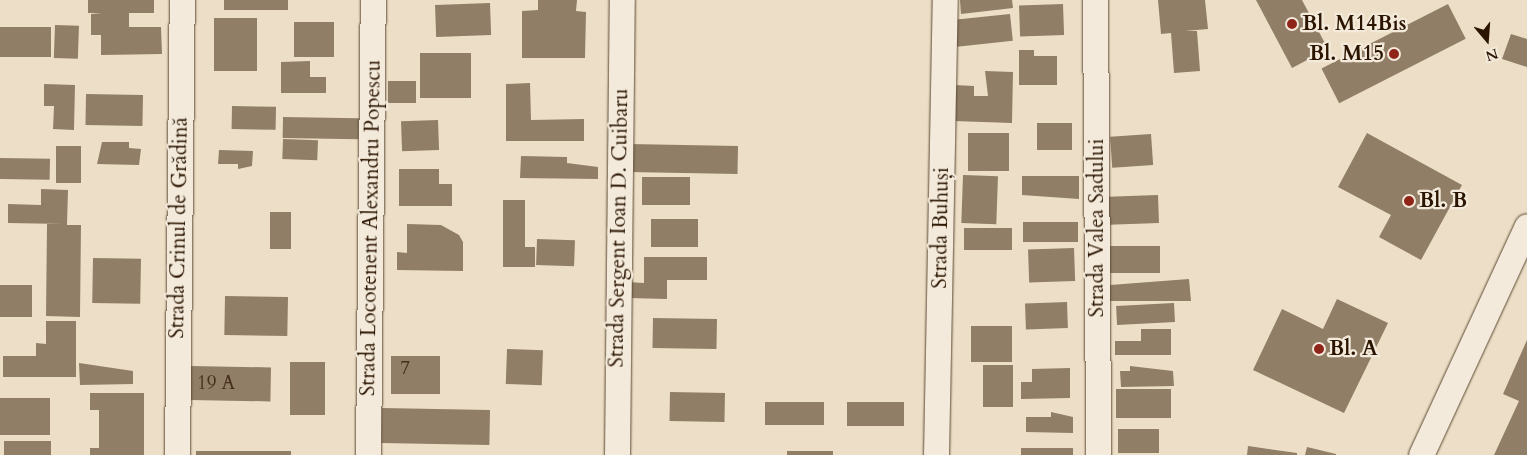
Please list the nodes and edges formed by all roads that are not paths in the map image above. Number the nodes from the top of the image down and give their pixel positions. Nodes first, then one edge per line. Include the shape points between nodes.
1 (182, 0) edge
2 (373, 0) edge
3 (622, 0) edge
4 (945, 0) edge
5 (1095, 0) edge
6 (1527, 226) edge
7 (177, 455) edge
8 (368, 455) edge
9 (617, 455) edge
10 (936, 455) edge
11 (1098, 455) edge
12 (1421, 455) edge

1 - 7 street, Strada Crinul de Grădină
2 - 8 street, Strada Locotenent Alexandru Popescu
3 - 9 street, Strada Sergent Ioan D. Cuibaru
4 - 10 street, Strada Buhuși
5 - 11 street, Strada Valea Sadului
6 - 12 street

